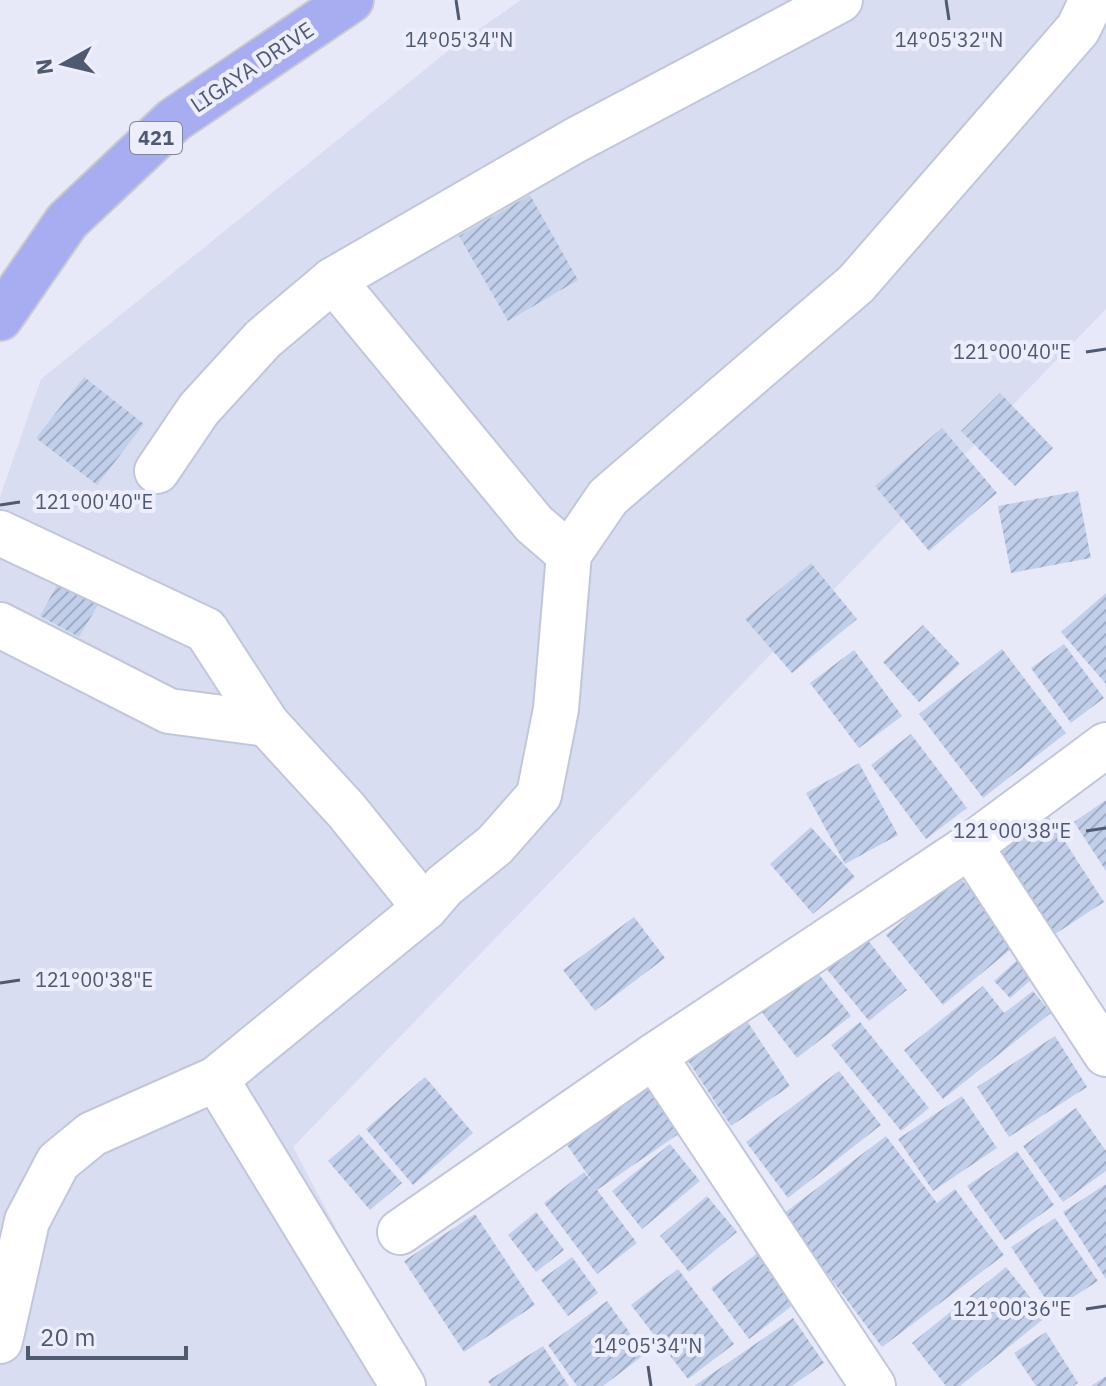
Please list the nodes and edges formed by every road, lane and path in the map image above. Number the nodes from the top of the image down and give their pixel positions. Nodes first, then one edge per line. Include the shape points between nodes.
1 (840, 0) edge
2 (1092, 0) edge
3 (343, 2) edge
4 (333, 280) junction
5 (0, 318) edge
6 (157, 471) dead end
7 (0, 533) edge
8 (569, 554) junction
9 (0, 625) edge
10 (267, 724) junction
11 (1106, 745) edge
12 (970, 846) junction
13 (425, 908) junction
14 (1106, 1054) edge
15 (654, 1056) junction
16 (216, 1079) junction
17 (400, 1232) dead end
18 (0, 1341) edge
19 (403, 1386) edge
20 (873, 1386) edge

1 - 4 street via 574,141
2 - 8 street via 1078,29 856,284 608,497
3 - 5 main road, LIGAYA DRIVE / 421 via 174,120 67,221
4 - 6 street via 263,339 199,409
4 - 8 street via 534,524
7 - 10 street via 206,630
8 - 13 street via 556,709 539,795 495,845
9 - 10 street via 169,711
10 - 13 street
11 - 12 street
12 - 14 street
12 - 15 street
13 - 16 street
15 - 17 street
15 - 20 street
16 - 18 street via 92,1134 58,1162 27,1221
16 - 19 street

